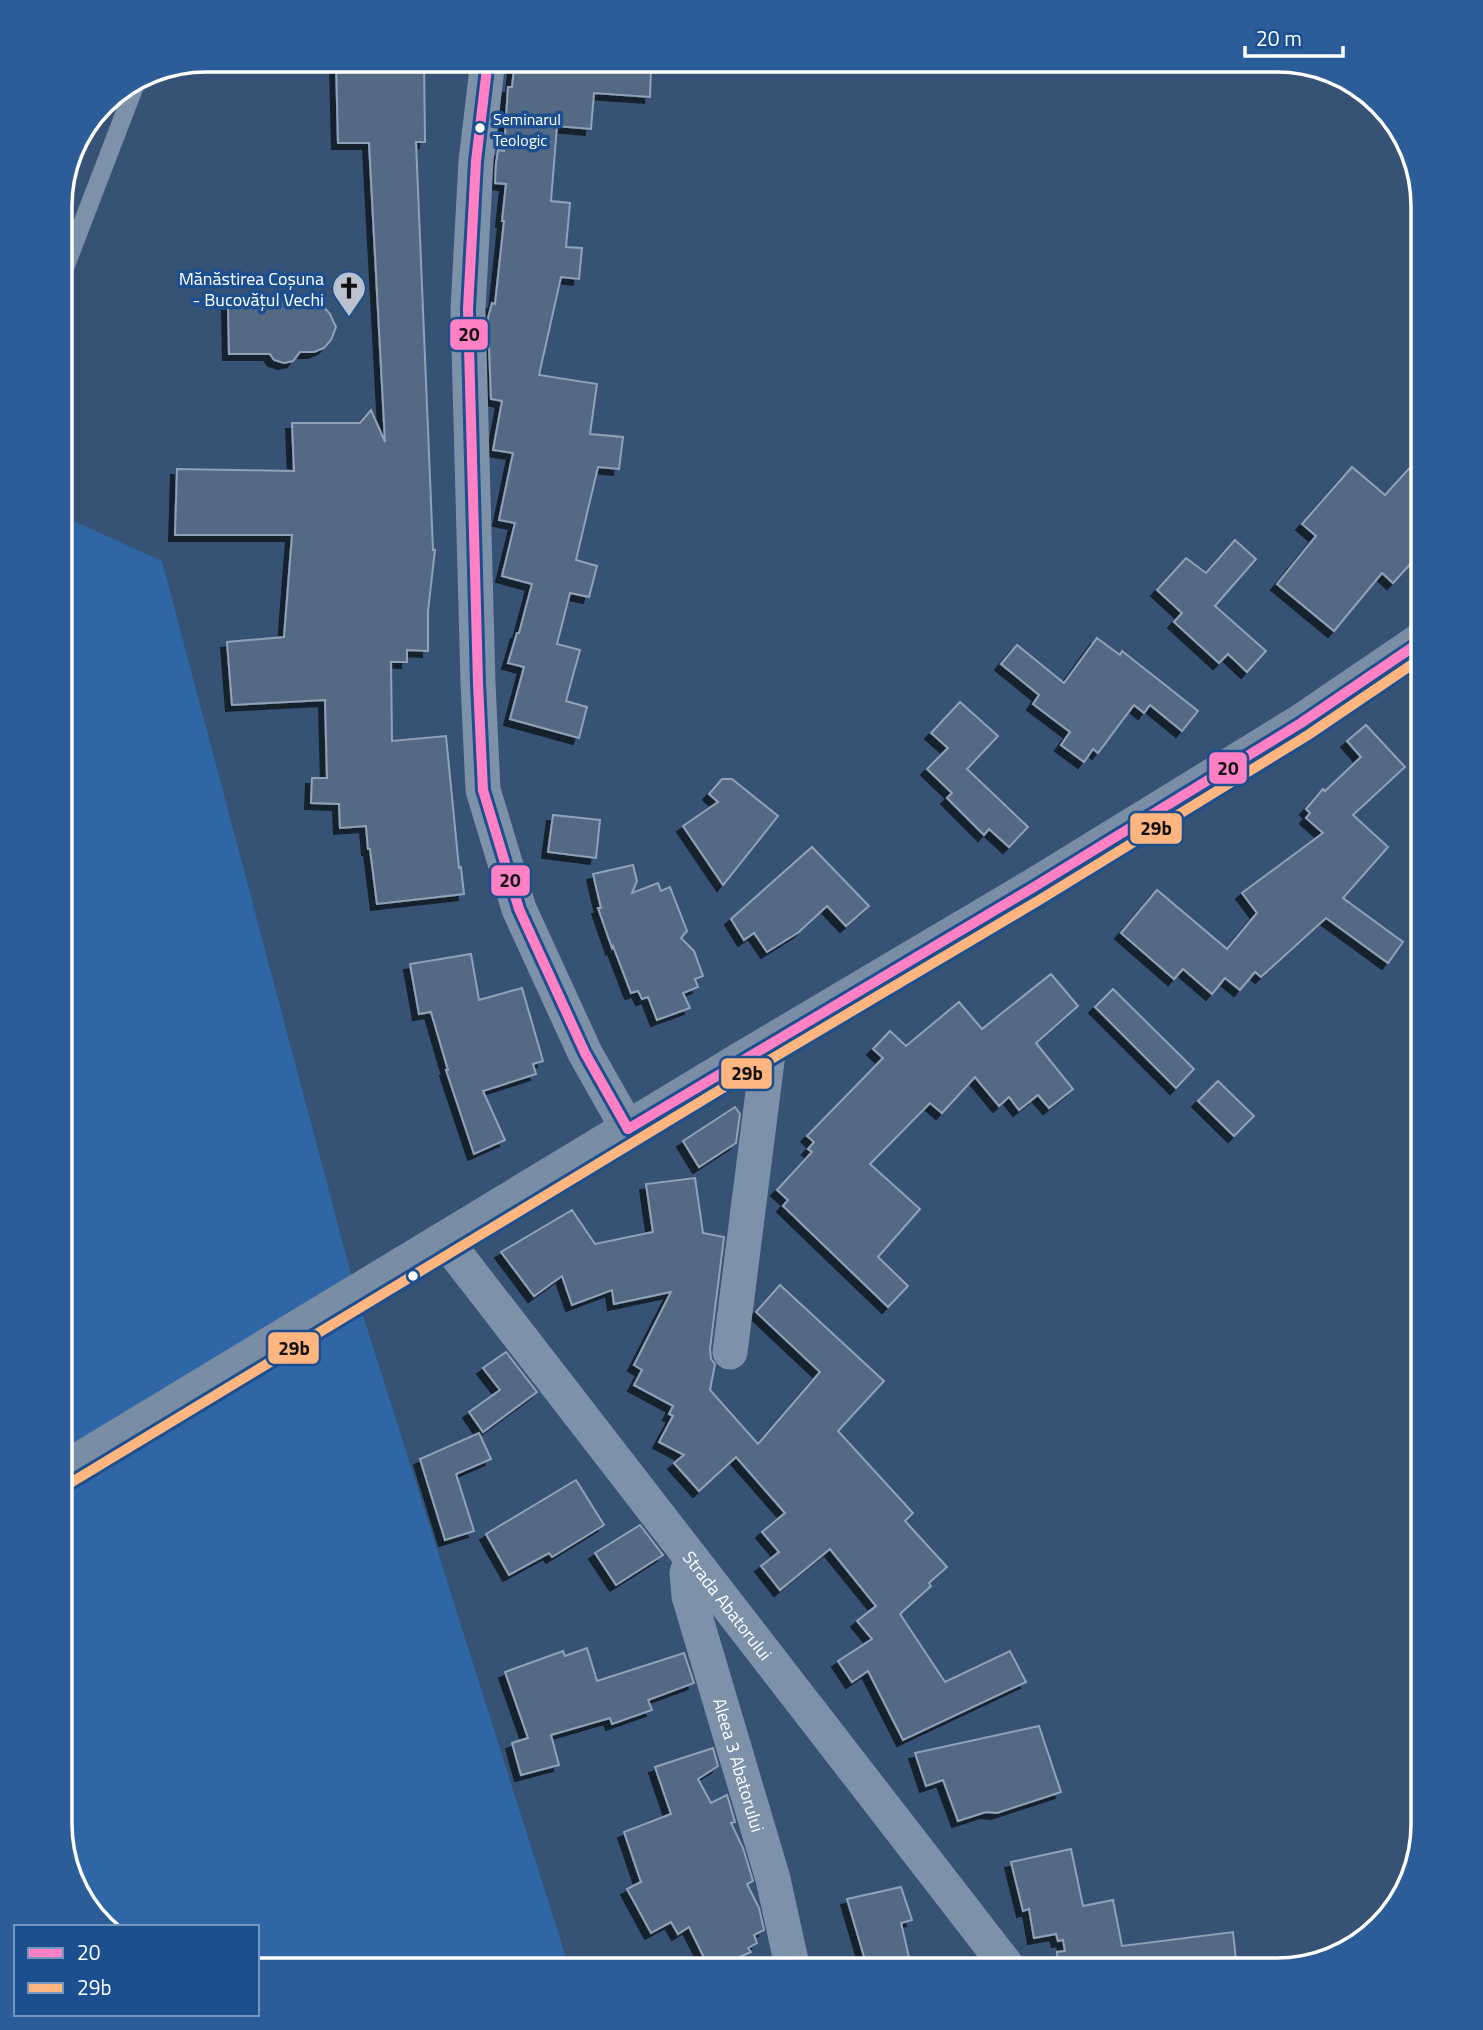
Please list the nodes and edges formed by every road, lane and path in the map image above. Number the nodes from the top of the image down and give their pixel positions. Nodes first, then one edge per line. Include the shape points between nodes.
1 (487, 72) edge
2 (132, 93) edge
3 (72, 250) edge
4 (1411, 648) edge
5 (769, 1045) junction
6 (628, 1129) junction
7 (445, 1240) junction
8 (730, 1352) dead end
9 (72, 1466) edge
10 (692, 1559) junction
11 (790, 1958) edge
12 (1001, 1958) edge

1 - 6 street via 476,161 468,309 483,790 519,909 585,1053
2 - 3 lane
4 - 5 main road via 1301,723
5 - 6 main road
5 - 8 street
6 - 7 main road
7 - 9 main road
7 - 10 street, Strada Abatorului
10 - 11 street, Aleea 3 Abatorului via 687,1573 689,1596 774,1879
10 - 12 street, Strada Abatorului

